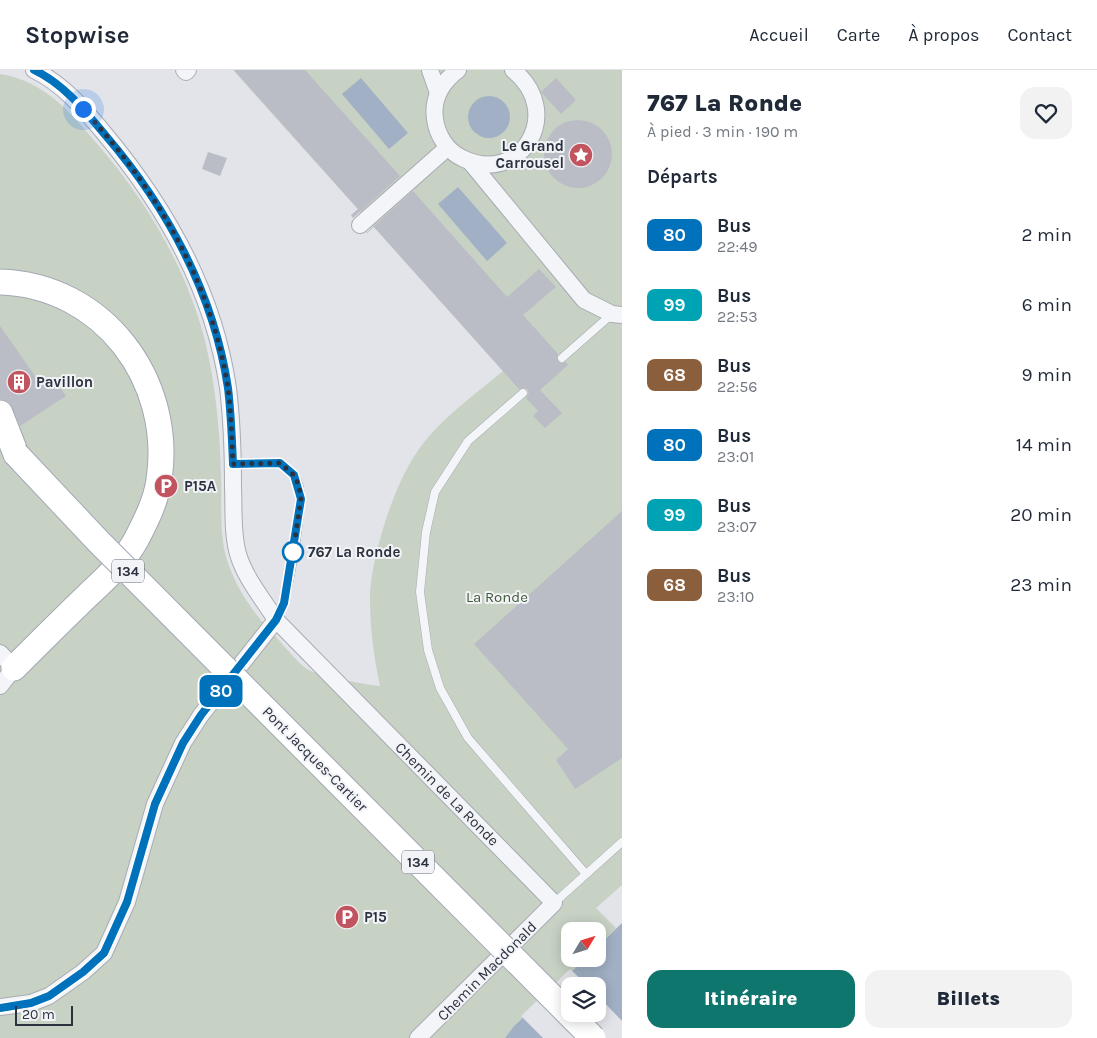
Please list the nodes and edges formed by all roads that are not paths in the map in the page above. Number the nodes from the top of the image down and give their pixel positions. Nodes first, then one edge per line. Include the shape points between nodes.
1 (34, 70) edge
2 (184, 70) edge
3 (188, 70) edge
4 (430, 70) edge
5 (458, 70) edge
6 (513, 70) edge
7 (438, 92) junction
8 (448, 148) junction
9 (471, 163) junction
10 (360, 225) dead end
11 (5, 286) edge
12 (617, 314) edge
13 (562, 358) dead end
14 (522, 393) dead end
15 (0, 413) edge
16 (0, 434) edge
17 (8, 450) edge
18 (233, 464) junction
19 (276, 620) junction
20 (5, 669) edge
21 (622, 842) edge
22 (586, 874) junction
23 (554, 903) junction
24 (0, 1008) edge
25 (418, 1038) edge
26 (593, 1038) edge

1 - 18 street, Chemin de La Ronde via 75,100 121,152 170,223 204,298 219,346 228,388
2 - 3 street
4 - 7 street
5 - 7 street
6 - 9 street via 533,93 537,109 536,126 530,141 518,154 504,162 488,165
7 - 8 street via 434,110 436,127
8 - 9 street
8 - 10 street
9 - 12 street via 584,300
11 - 20 main road via 52,291 83,307 109,328 133,357 152,392 159,419 161,460 153,504 126,555
12 - 13 lane
14 - 22 lane via 468,442 436,492 426,532 420,592 426,640 440,688 468,738
15 - 17 main road
16 - 17 main road, Pont Jacques-Cartier / 134
17 - 26 main road, Pont Jacques-Cartier / 134, bridge
18 - 19 street, Chemin de La Ronde via 238,555
18 - 19 lane via 280,463 294,475 299,486 301,499 284,603
19 - 23 street, Chemin de La Ronde
19 - 24 street via 201,715 183,743 155,804 127,902 104,953 49,996
21 - 22 lane
22 - 23 lane
23 - 25 street, Chemin Macdonald

